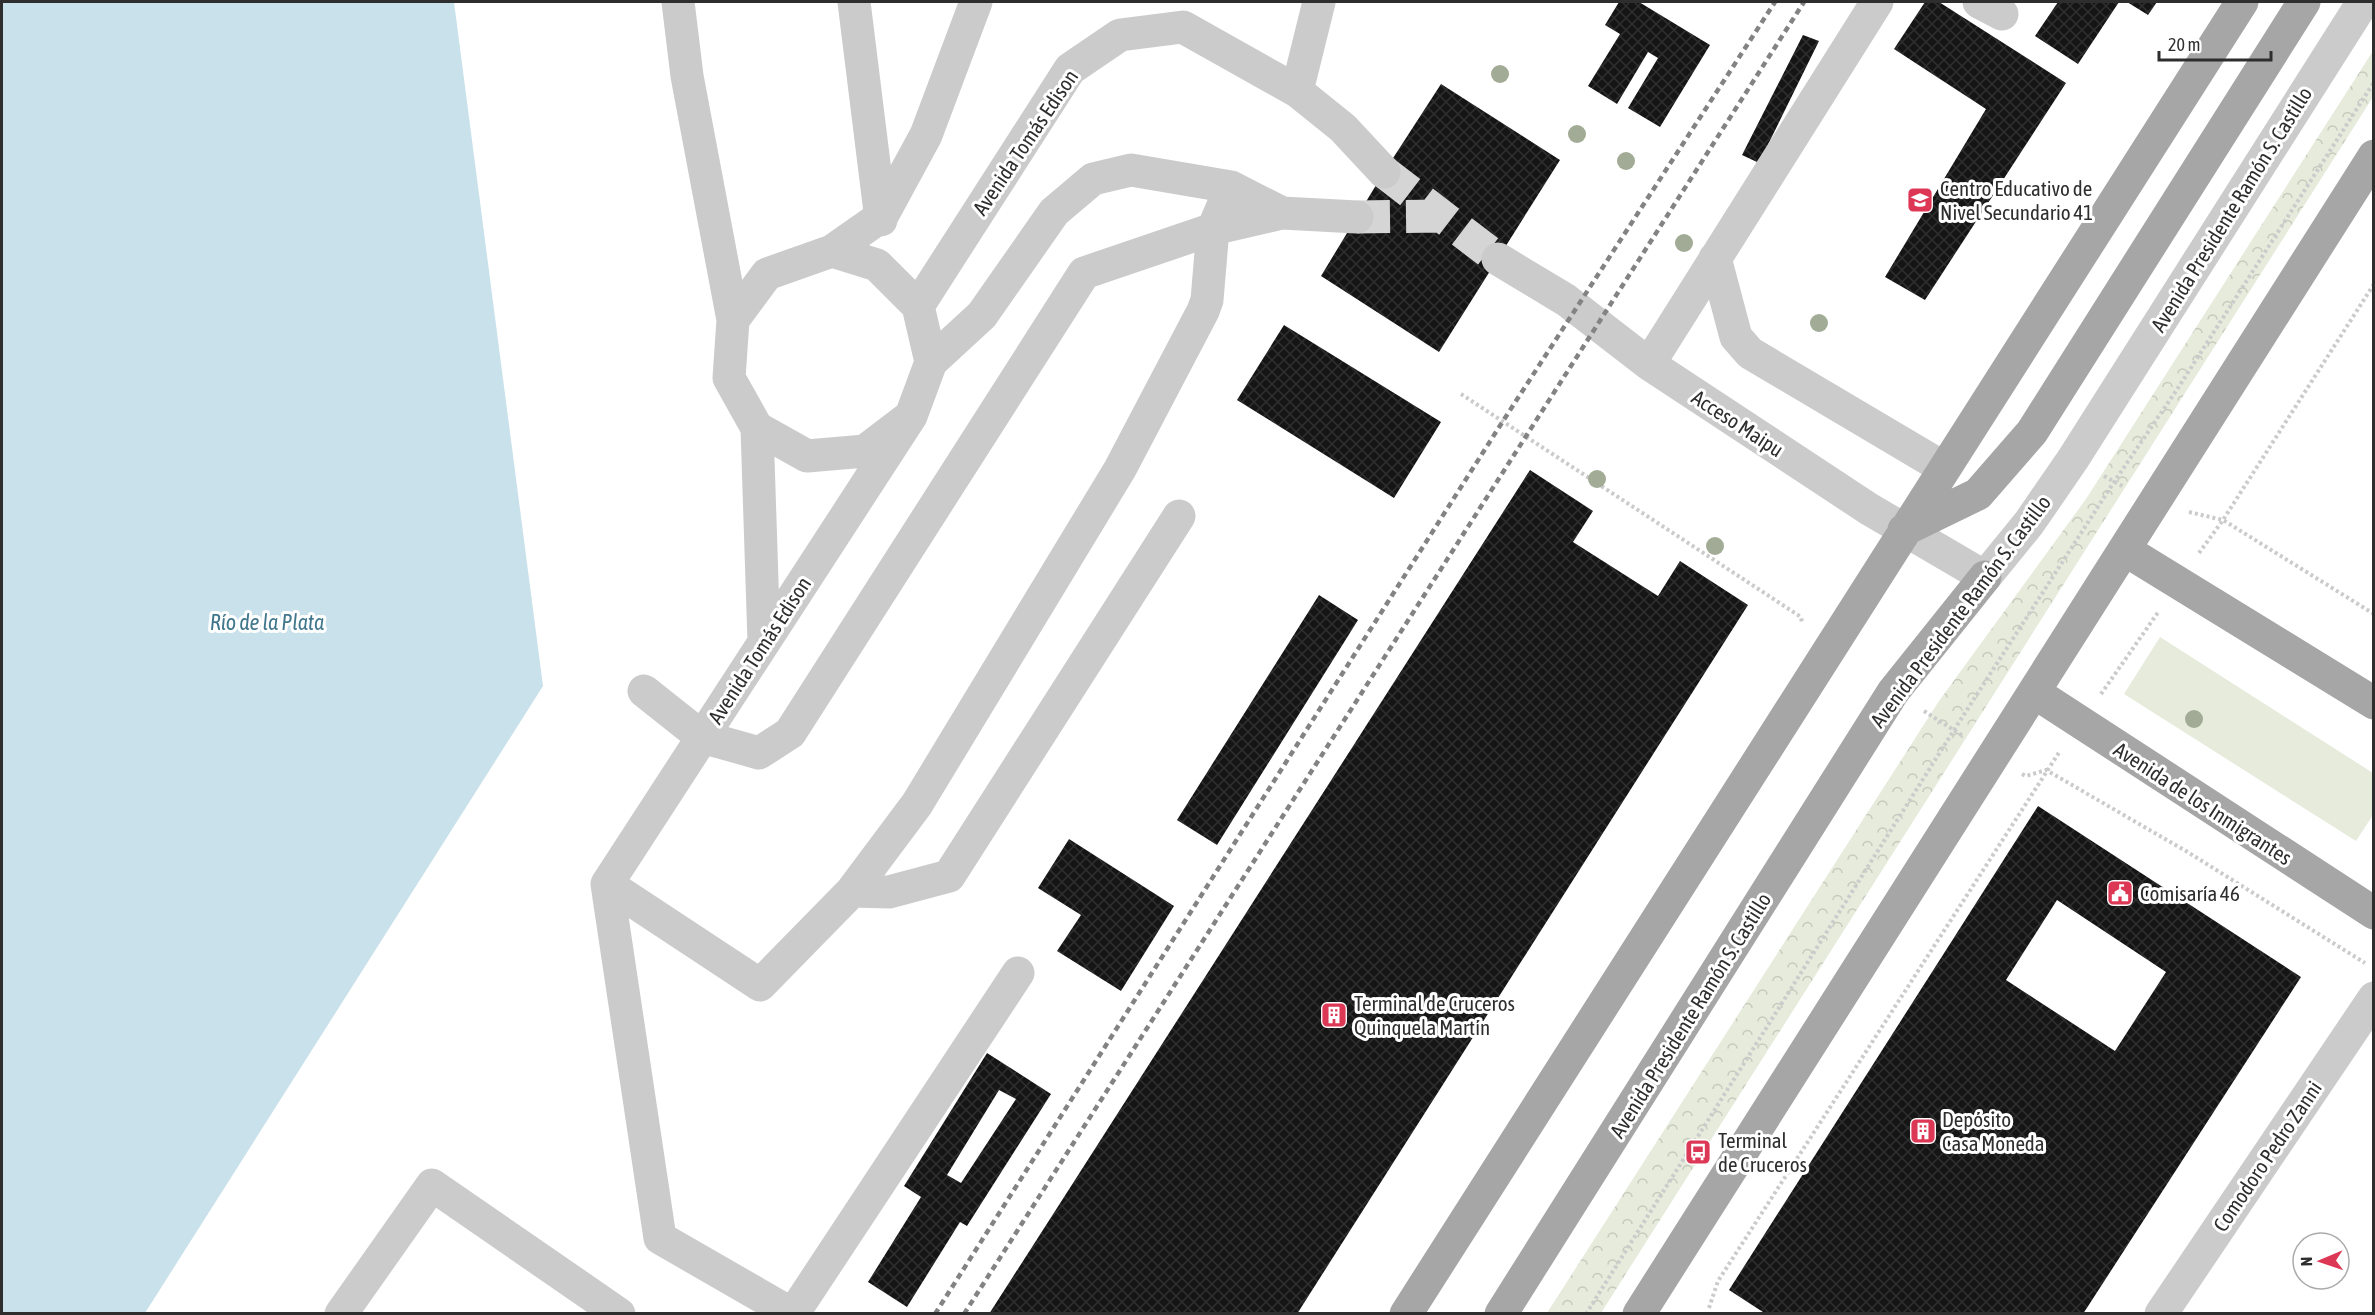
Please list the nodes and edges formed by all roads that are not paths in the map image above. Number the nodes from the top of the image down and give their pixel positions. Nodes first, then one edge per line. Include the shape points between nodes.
1 (678, 2) edge
2 (854, 2) edge
3 (976, 2) edge
4 (1319, 2) edge
5 (1877, 2) edge
6 (2242, 2) edge
7 (2304, 2) edge
8 (2363, 2) edge
9 (1297, 92) junction
10 (2373, 156) edge
11 (1384, 172) tunnel mouth
12 (1230, 187) junction
13 (1282, 213) junction
14 (882, 216) junction
15 (1357, 217) tunnel mouth
16 (1213, 228) junction
17 (832, 250) junction
18 (1715, 258) junction
19 (1498, 259) tunnel mouth
20 (877, 265) junction
21 (918, 306) junction
22 (732, 320) junction
23 (931, 362) junction
24 (1649, 364) junction
25 (911, 416) junction
26 (757, 428) junction
27 (1944, 468) junction
28 (1179, 516) dead end
29 (1904, 530) junction
30 (2125, 550) junction
31 (1985, 577) junction
32 (764, 642) junction
33 (644, 691) dead end
34 (2034, 692) junction
35 (2373, 704) edge
36 (702, 737) junction
37 (607, 884) junction
38 (852, 891) junction
39 (2373, 913) edge
40 (1018, 973) dead end
41 (2373, 998) edge
42 (579, 1302) edge
43 (341, 1314) edge
44 (619, 1314) edge
45 (792, 1314) edge
46 (1406, 1314) edge
47 (1501, 1314) edge
48 (1639, 1314) edge
49 (2161, 1314) edge

1 - 22 street via 687,76
2 - 14 street
3 - 14 street via 926,135
4 - 9 street
5 - 18 street
6 - 27 main road
7 - 29 main road via 2032,432 1978,494
8 - 31 street, Avenida Presidente Ramón S. Castillo via 2073,459 2030,523
9 - 11 street via 1343,128
9 - 21 street, Avenida Tomás Edison via 1183,27 1120,35 1070,69
10 - 30 main road
12 - 13 street
12 - 16 street
12 - 23 street via 1131,170 1093,179 1054,212 981,315
13 - 15 street
13 - 16 street
14 - 17 street
14 - 20 street
16 - 36 street via 1084,273 790,733 759,753
16 - 38 street via 1207,300 1120,469 917,804
17 - 20 street
17 - 22 street via 767,274
18 - 24 street
18 - 27 street via 1736,337 1750,353
19 - 24 street, Acceso Maipu via 1566,300
20 - 21 street
21 - 23 street
22 - 26 street via 729,378
23 - 25 street
24 - 29 street, Acceso Maipu
25 - 26 street via 865,451 807,456
25 - 32 street, Avenida Tomás Edison
26 - 32 street
27 - 29 main road
28 - 38 street via 949,876 889,892
29 - 31 street, Acceso Maipu
29 - 46 main road
30 - 34 main road
30 - 35 main road
31 - 47 main road, Avenida Presidente Ramón S. Castillo via 1893,692
32 - 36 street, Avenida Tomás Edison
33 - 36 street
34 - 39 main road, Avenida de los Inmigrantes
34 - 48 main road
36 - 37 street, Avenida Tomás Edison
37 - 38 street via 760,985
37 - 45 street via 660,1238
40 - 45 street
41 - 49 street, Comodoro Pedro Zanni
42 - 43 street via 432,1185
42 - 44 street

